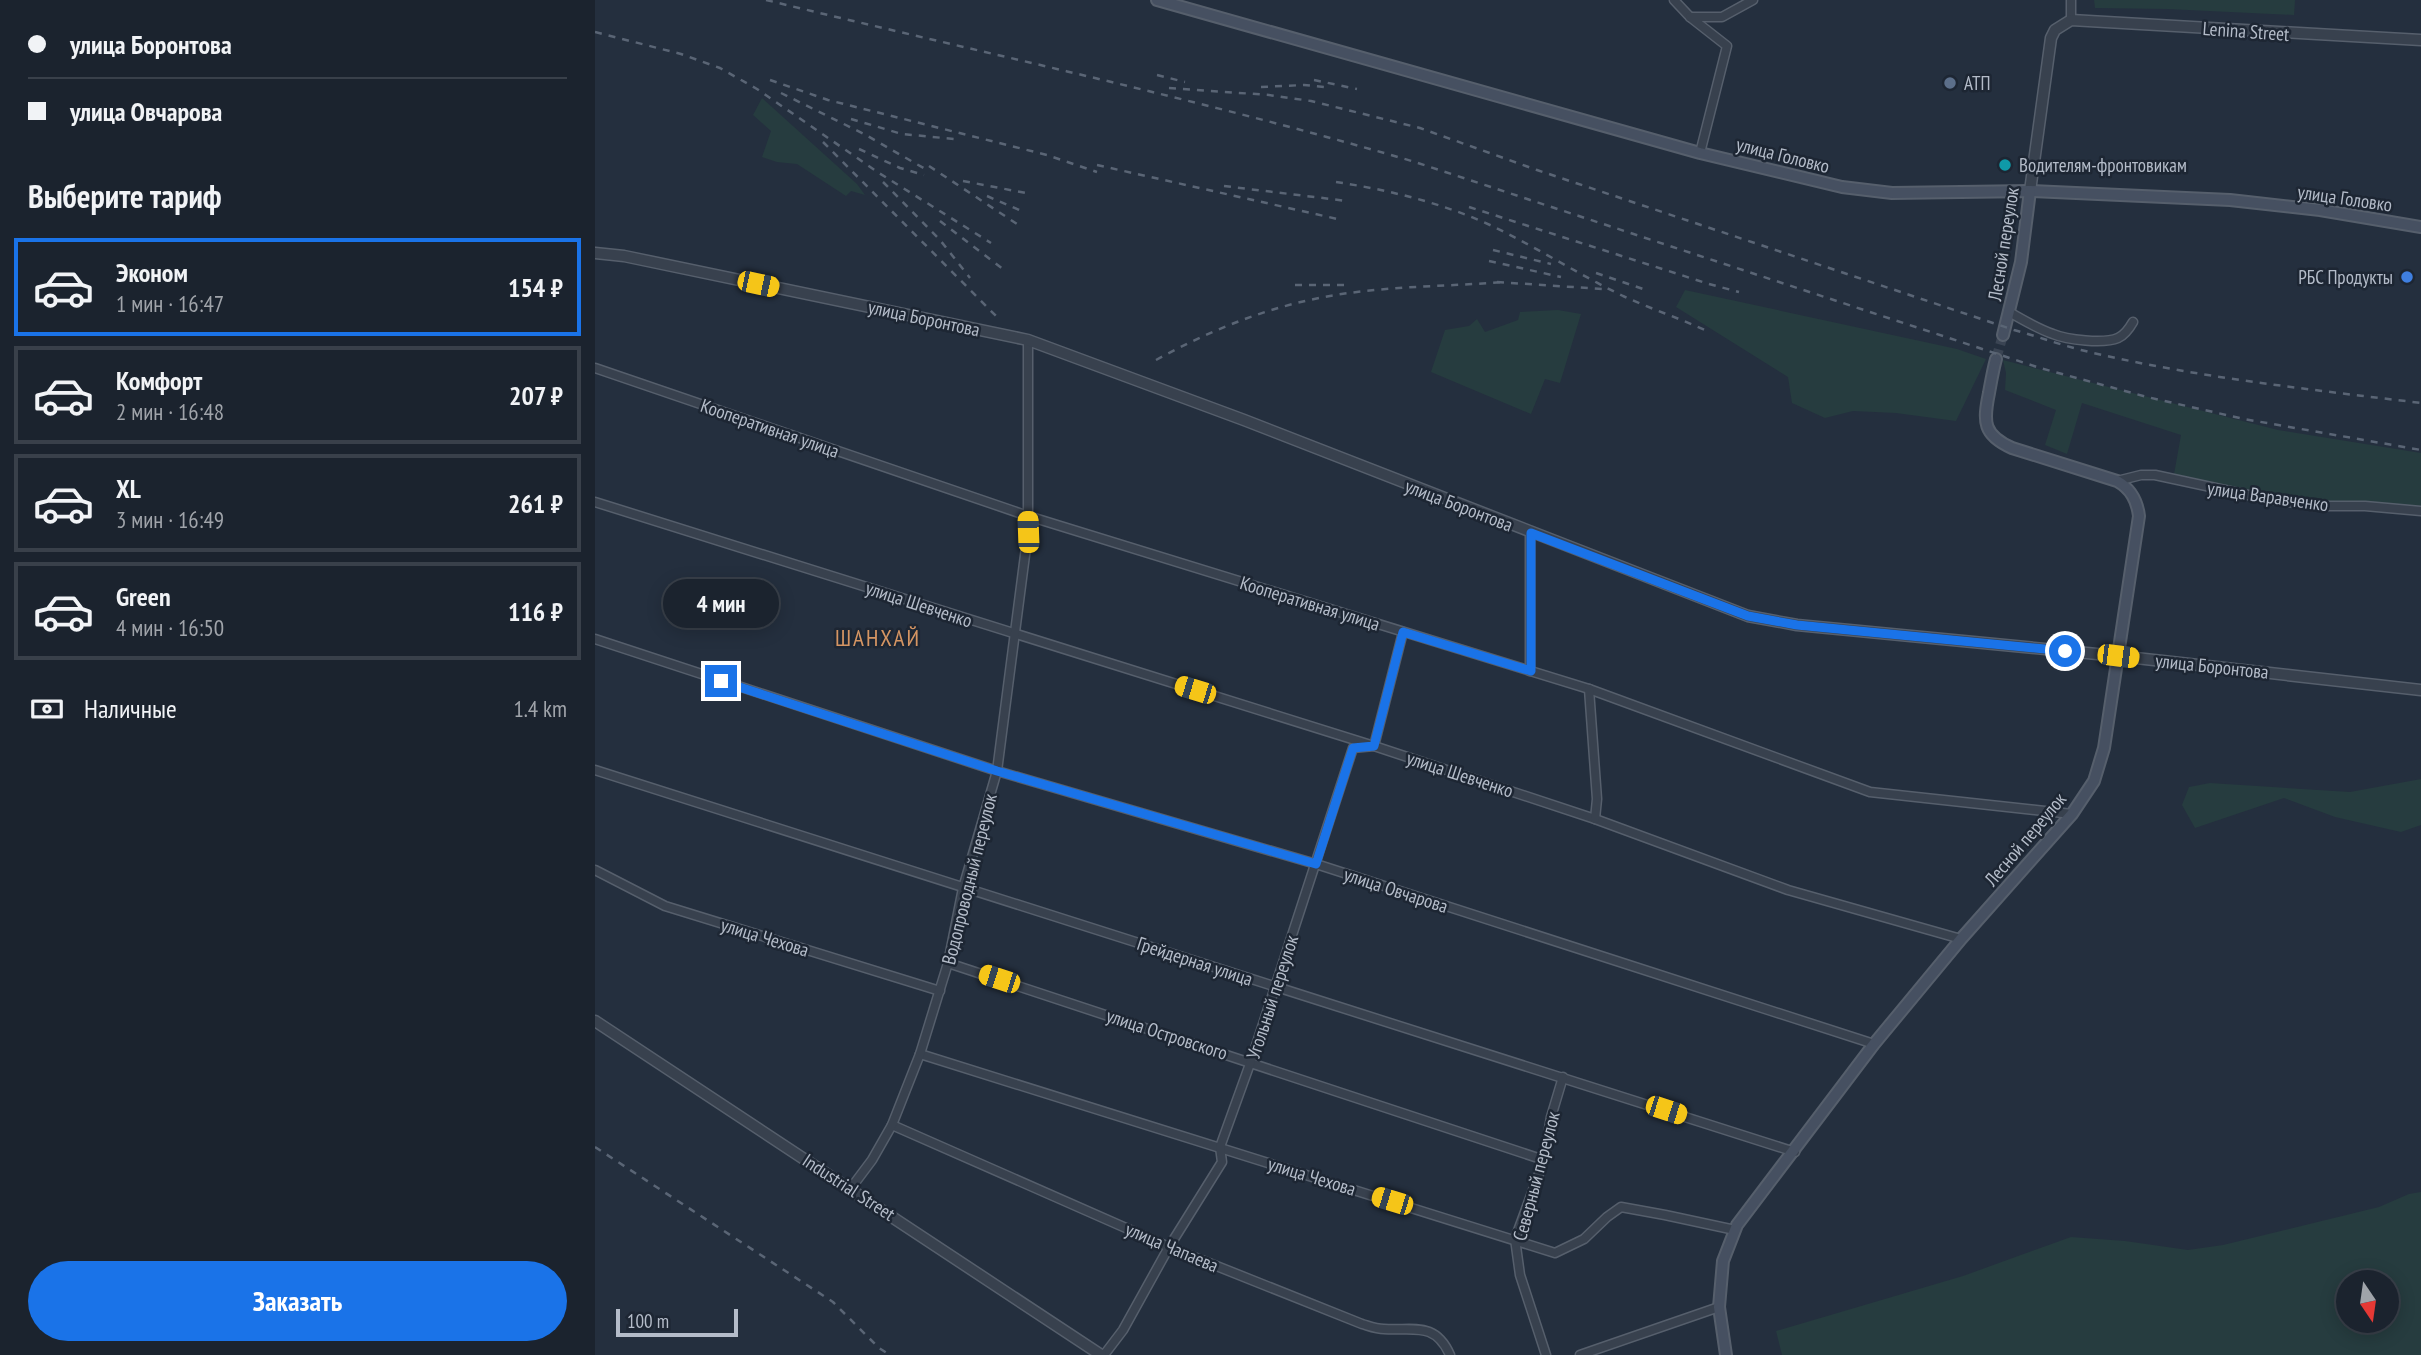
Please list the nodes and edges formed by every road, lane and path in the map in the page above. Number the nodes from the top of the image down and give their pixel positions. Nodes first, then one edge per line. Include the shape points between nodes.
1 (1157, 0) edge
2 (1674, 0) edge
3 (1753, 0) edge
4 (2071, 0) edge
5 (1689, 17) junction
6 (2071, 20) junction
7 (2421, 40) edge
8 (1700, 153) junction
9 (2030, 191) junction
10 (2421, 227) edge
11 (595, 253) edge
12 (2009, 312) junction
13 (2133, 323) dead end
14 (2003, 335) tunnel mouth
15 (1028, 340) junction
16 (1996, 359) tunnel mouth
17 (595, 368) edge
18 (2117, 481) junction
19 (595, 502) edge
20 (2421, 512) edge
21 (1028, 516) junction
22 (1531, 533) junction
23 (1403, 632) junction
24 (1015, 635) junction
25 (595, 639) edge
26 (2118, 656) junction
27 (1531, 671) junction
28 (1589, 689) junction
29 (2421, 690) edge
30 (1374, 746) junction
31 (595, 770) edge
32 (997, 771) junction
33 (2072, 814) junction
34 (1595, 819) junction
35 (1316, 864) junction
36 (595, 870) edge
37 (963, 888) junction
38 (1961, 939) junction
39 (949, 963) junction
40 (1275, 987) junction
41 (940, 991) junction
42 (595, 1021) edge
43 (1874, 1044) junction
44 (920, 1054) junction
45 (1251, 1061) junction
46 (1563, 1077) junction
47 (892, 1125) junction
48 (1220, 1147) junction
49 (1795, 1152) junction
50 (1544, 1160) junction
51 (851, 1188) junction
52 (1735, 1230) junction
53 (1515, 1239) junction
54 (1169, 1247) junction
55 (1719, 1307) junction
56 (1609, 1345) junction
57 (1103, 1355) edge
58 (1450, 1355) edge
59 (1546, 1355) edge
60 (1580, 1355) edge
61 (1611, 1355) edge
62 (1726, 1355) edge

1 - 8 main road, улица Головко
2 - 5 street
3 - 5 street via 1723,17
4 - 6 street
5 - 8 street via 1727,46
6 - 7 street, Lenina Street
6 - 9 street, Лесной переулок via 2051,38
8 - 9 main road, улица Головко via 1892,194
9 - 10 main road, улица Головко via 2230,200
9 - 12 main road, Лесной переулок
11 - 15 street, улица Боронтова
12 - 13 street via 2054,335 2105,341 2129,330
12 - 14 main road, Лесной переулок
15 - 21 street, Водопроводный переулок
15 - 22 street, улица Боронтова
16 - 18 main road via 1985,414 1991,434 2012,448
17 - 21 street, Кооперативная улица
18 - 20 street, улица Варавченко via 2155,475 2313,506
18 - 26 main road, Лесной переулок via 2133,495 2139,516
19 - 24 street, улица Шевченко
21 - 23 street, Кооперативная улица
21 - 24 street, Водопроводный переулок
22 - 26 street, улица Боронтова via 1748,616 1797,625
22 - 27 street
23 - 27 street, Кооперативная улица
23 - 30 street
24 - 30 street, улица Шевченко
24 - 32 street, Водопроводный переулок
25 - 32 street, улица Овчарова
26 - 29 street, улица Боронтова
26 - 33 main road, Лесной переулок via 2104,748 2094,781
27 - 28 street, Кооперативная улица
28 - 33 street, Кооперативная улица via 1870,792
28 - 34 street
30 - 34 street, улица Шевченко
30 - 35 street, Угольный переулок via 1353,748
31 - 37 street, Грейдерная улица
32 - 35 street, улица Овчарова
32 - 37 street, Водопроводный переулок
33 - 38 main road, Лесной переулок
34 - 38 street, улица Шевченко via 1788,890
35 - 40 street, Угольный переулок
35 - 43 street, улица Овчарова
36 - 41 street, улица Чехова via 664,906
37 - 39 street, Водопроводный переулок
37 - 40 street, Грейдерная улица
38 - 43 main road, Лесной переулок
39 - 41 street, Водопроводный переулок
39 - 45 street, улица Островского
40 - 45 street, Угольный переулок
40 - 46 street, Грейдерная улица
41 - 44 street, Водопроводный переулок
42 - 51 street, Industrial Street
43 - 49 main road, Лесной переулок
44 - 47 street, Водопроводный переулок
44 - 48 street, улица Чехова
45 - 48 street, Угольный переулок
45 - 50 street, улица Островского
46 - 49 street, Грейдерная улица
46 - 50 street, Северный переулок
47 - 51 street, Водопроводный переулок
47 - 54 street, улица Чапаева
48 - 53 street, улица Чехова
48 - 54 street, Угольный переулок via 1222,1163
49 - 52 main road, Лесной переулок
50 - 53 street, Северный переулок
51 - 57 street, Industrial Street
52 - 53 street, улица Чехова via 1621,1207 1584,1239 1555,1253
52 - 55 main road, Лесной переулок via 1723,1261
53 - 59 street, Северный переулок via 1520,1275
54 - 57 street, Угольный переулок via 1123,1329
54 - 58 street, улица Чапаева via 1362,1324 1425,1329 1436,1335
55 - 56 street
55 - 62 main road, Лесной переулок
56 - 60 street
56 - 61 street

